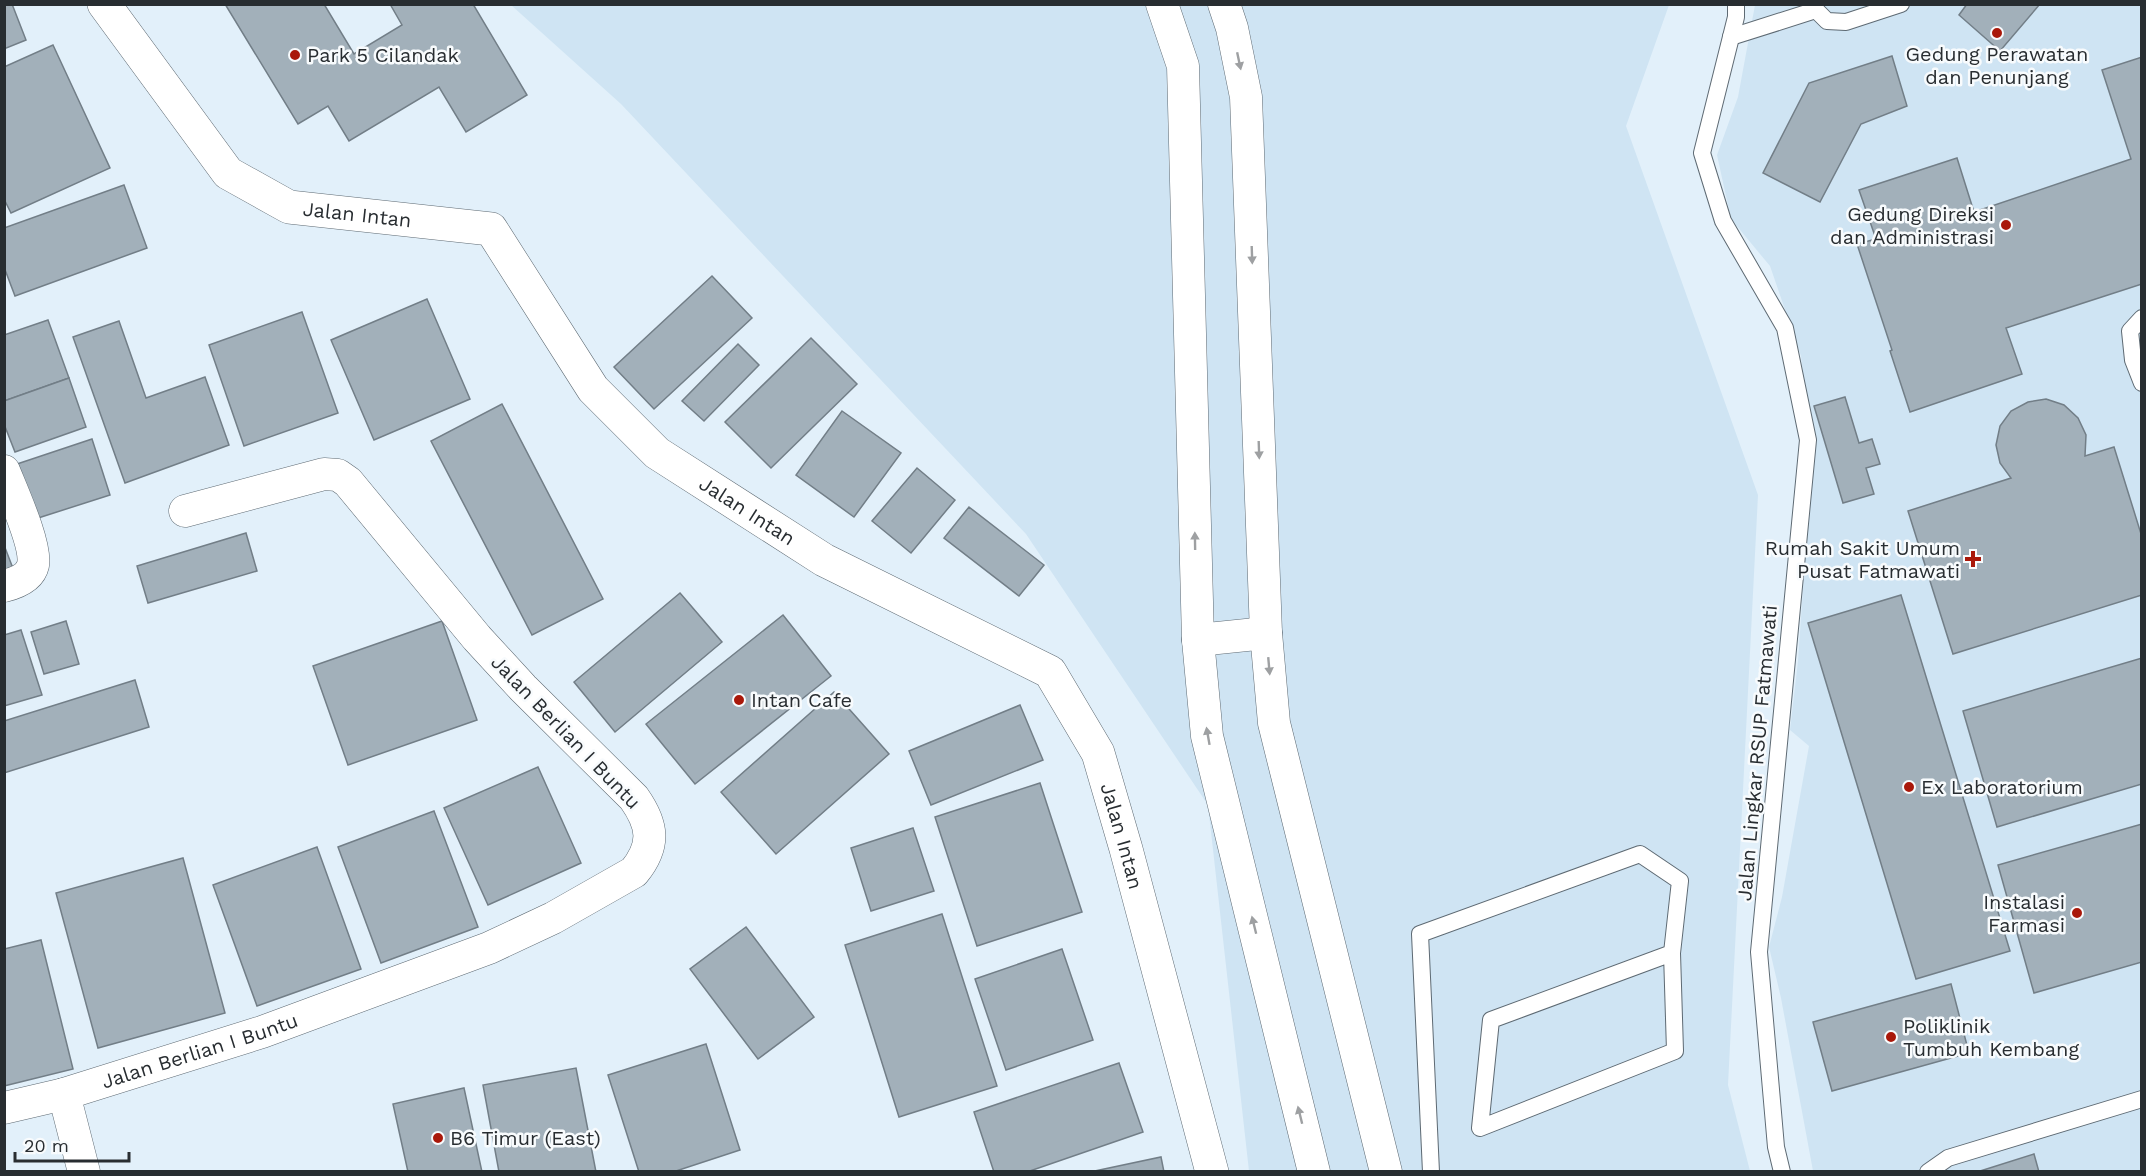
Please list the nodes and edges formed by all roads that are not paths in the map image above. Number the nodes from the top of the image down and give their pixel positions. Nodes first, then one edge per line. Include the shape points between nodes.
1 (104, 4) edge
2 (1162, 4) edge
3 (1224, 4) edge
4 (1736, 4) edge
5 (1901, 4) edge
6 (1815, 7) edge
7 (1731, 37) junction
8 (2142, 318) edge
9 (2142, 383) edge
10 (4, 471) edge
11 (185, 511) dead end
12 (4, 586) edge
13 (1266, 633) junction
14 (1198, 640) junction
15 (1672, 953) junction
16 (64, 1094) junction
17 (2142, 1099) edge
18 (4, 1108) edge
19 (84, 1172) edge
20 (1212, 1172) edge
21 (1314, 1172) edge
22 (1386, 1172) edge
23 (1431, 1172) edge
24 (1782, 1172) edge
25 (1928, 1172) edge

1 - 20 street, Jalan Intan via 228,173 290,207 491,229 593,389 657,453 824,560 1050,672 1098,753
14 -> 2 street via 1183,66
3 -> 13 street via 1246,97
4 - 7 lane, Jalan Lingkar RSUP Fatmawati
5 - 6 lane via 1846,22 1827,21
6 - 7 lane
7 - 24 lane, Jalan Lingkar RSUP Fatmawati via 1702,153 1723,221 1785,328 1808,440 1759,952 1776,1147
8 - 9 lane via 2130,331 2133,360
10 - 12 street via 32,547 33,565 19,582
11 - 16 street, Jalan Berlian I Buntu via 324,474 338,475 348,482 522,688 634,798 649,825 648,849 634,872 553,918 489,948 262,1032
13 - 14 street
13 -> 22 street via 1274,723
21 -> 14 street via 1207,736
15 - 15 lane via 1491,1020 1480,1128 1675,1050
15 - 23 lane via 1680,881 1640,854 1420,934
16 - 18 street, Jalan Berlian I Buntu
16 - 19 street
17 - 25 lane via 1947,1158

